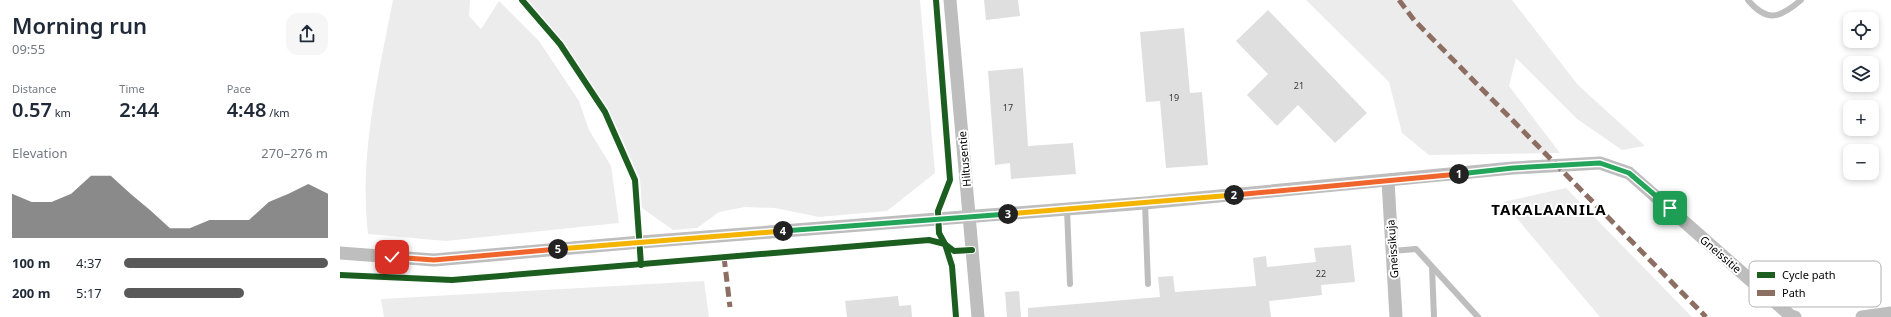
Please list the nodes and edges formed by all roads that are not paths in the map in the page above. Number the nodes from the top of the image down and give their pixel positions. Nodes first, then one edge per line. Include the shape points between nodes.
1 (950, 0) edge
2 (1748, 0) edge
3 (1801, 0) edge
4 (1388, 181) junction
5 (1144, 203) junction
6 (1068, 209) junction
7 (968, 217) junction
8 (1392, 252) junction
9 (340, 253) edge
10 (1432, 267) junction
11 (1749, 279) edge
12 (1070, 284) dead end
13 (1148, 284) dead end
14 (1781, 307) edge
15 (1891, 313) edge
16 (978, 317) edge
17 (1396, 317) edge
18 (1434, 317) edge
19 (1478, 317) edge
20 (1795, 317) edge
21 (1862, 317) edge

1 - 7 street, Hiltusentie
2 - 3 lane via 1760,13 1772,16 1788,10
4 - 5 street, Gneissitie
4 - 8 street, Gneissikuja
4 - 11 street, Gneissitie via 1513,168 1600,163 1629,173
5 - 6 street, Gneissitie
5 - 13 lane
6 - 7 street, Gneissitie
6 - 12 lane
7 - 9 street, Gneissitie via 434,260
7 - 16 street, Hiltusentie
8 - 10 lane via 1416,249
8 - 17 street, Gneissikuja
10 - 18 lane
10 - 19 lane
14 - 20 street, Gneissitie
15 - 21 street

